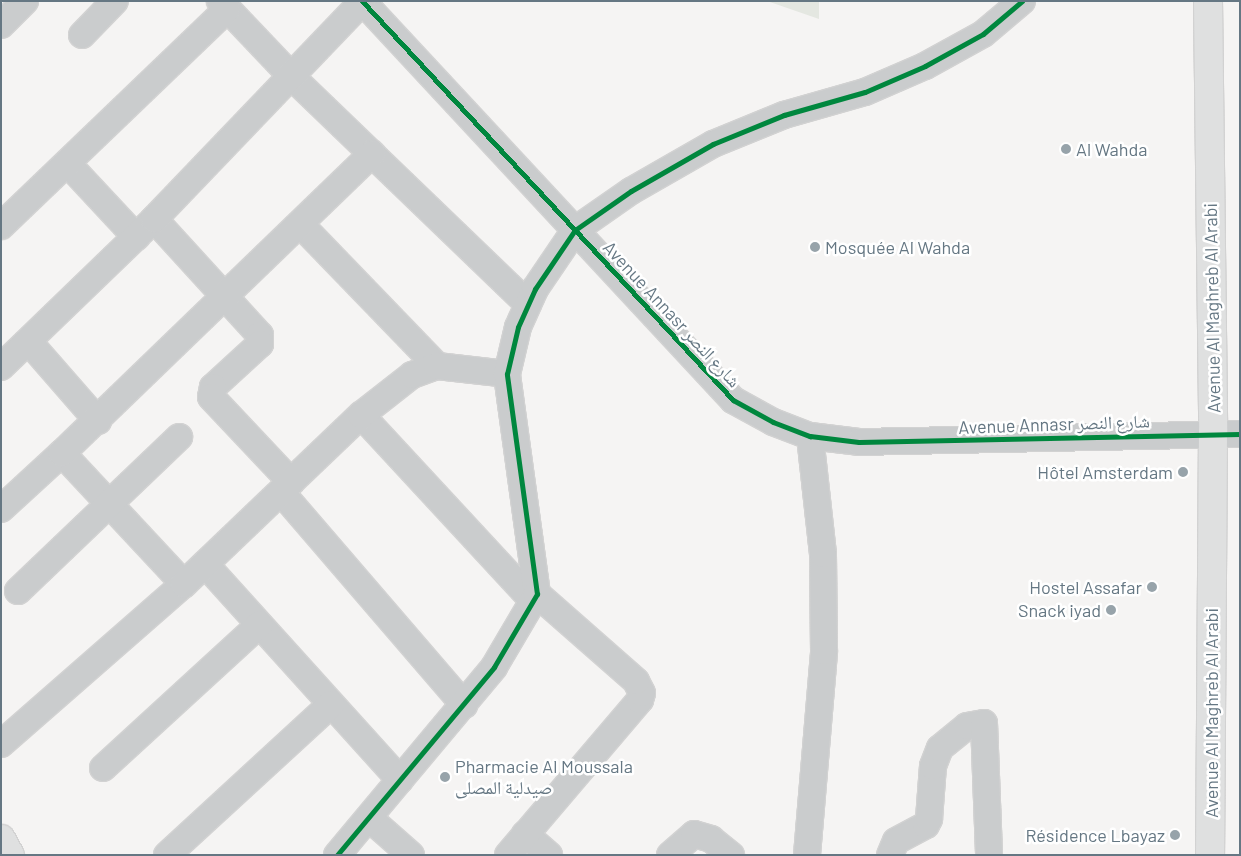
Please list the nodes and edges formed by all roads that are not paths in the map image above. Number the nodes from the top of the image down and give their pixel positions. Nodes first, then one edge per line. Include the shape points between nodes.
1 (25, 1) edge
2 (115, 1) edge
3 (1022, 1) edge
4 (1208, 1) edge
5 (362, 2) edge
6 (224, 5) edge
7 (1, 25) edge
8 (82, 35) dead end
9 (292, 78) junction
10 (372, 154) junction
11 (68, 164) junction
12 (300, 224) junction
13 (1, 226) edge
14 (145, 228) junction
15 (575, 230) junction
16 (224, 294) junction
17 (528, 304) junction
18 (29, 342) junction
19 (437, 366) junction
20 (1, 367) edge
21 (508, 374) junction
22 (361, 415) junction
23 (98, 421) junction
24 (1213, 433) junction
25 (1240, 434) edge
26 (810, 436) junction
27 (179, 438) dead end
28 (62, 453) junction
29 (286, 487) junction
30 (109, 504) junction
31 (1, 509) edge
32 (205, 564) junction
33 (184, 584) junction
34 (18, 590) dead end
35 (535, 598) junction
36 (260, 625) junction
37 (331, 704) junction
38 (464, 705) junction
39 (1, 744) edge
40 (103, 768) dead end
41 (400, 780) junction
42 (369, 818) junction
43 (525, 834) junction
44 (1, 839) edge
45 (10, 855) edge
46 (167, 855) edge
47 (337, 855) edge
48 (411, 855) edge
49 (508, 855) edge
50 (549, 855) edge
51 (670, 855) edge
52 (731, 855) edge
53 (807, 855) edge
54 (890, 855) edge
55 (989, 855) edge
56 (1210, 855) edge

1 - 7 street
2 - 8 street
3 - 15 street via 983,34 925,66 865,92 784,115 714,144 631,191
4 - 24 main road, Avenue Al Maghreb Al Arabi
5 - 9 street
5 - 15 street, Avenue Annasr شارع النصر
6 - 9 street
6 - 11 street
9 - 10 street
9 - 14 street
10 - 12 street
10 - 17 street
11 - 13 street
11 - 14 street
12 - 16 street
12 - 19 street
14 - 16 street
14 - 18 street
15 - 17 street
15 - 26 street, Avenue Annasr شارع النصر via 733,400 773,422
16 - 23 street
16 - 29 street via 261,339 213,387 211,397
17 - 21 street via 518,327
18 - 20 street
18 - 23 street
19 - 21 street
19 - 22 street via 412,375
21 - 35 street
22 - 29 street
22 - 35 street
23 - 28 street
24 - 25 street, Avenue Annasr شارع النصر
24 - 26 street, Avenue Annasr شارع النصر via 904,443
24 - 56 main road, Avenue Al Maghreb Al Arabi
26 - 53 street via 823,554 824,651
27 - 30 street
28 - 30 street
28 - 31 street
29 - 32 street
29 - 38 street
30 - 33 street
30 - 34 street
32 - 33 street
32 - 36 street
33 - 39 street
35 - 38 street via 494,667
35 - 43 street via 636,681 642,693 640,700
36 - 37 street
36 - 40 street
37 - 41 street
37 - 46 street
38 - 41 street
41 - 42 street
42 - 47 street
42 - 48 street
43 - 49 street
43 - 50 street
44 - 45 main road
51 - 52 street via 694,834 711,839
54 - 55 street via 896,841 920,829 929,819 933,766 940,748 968,726 984,723

